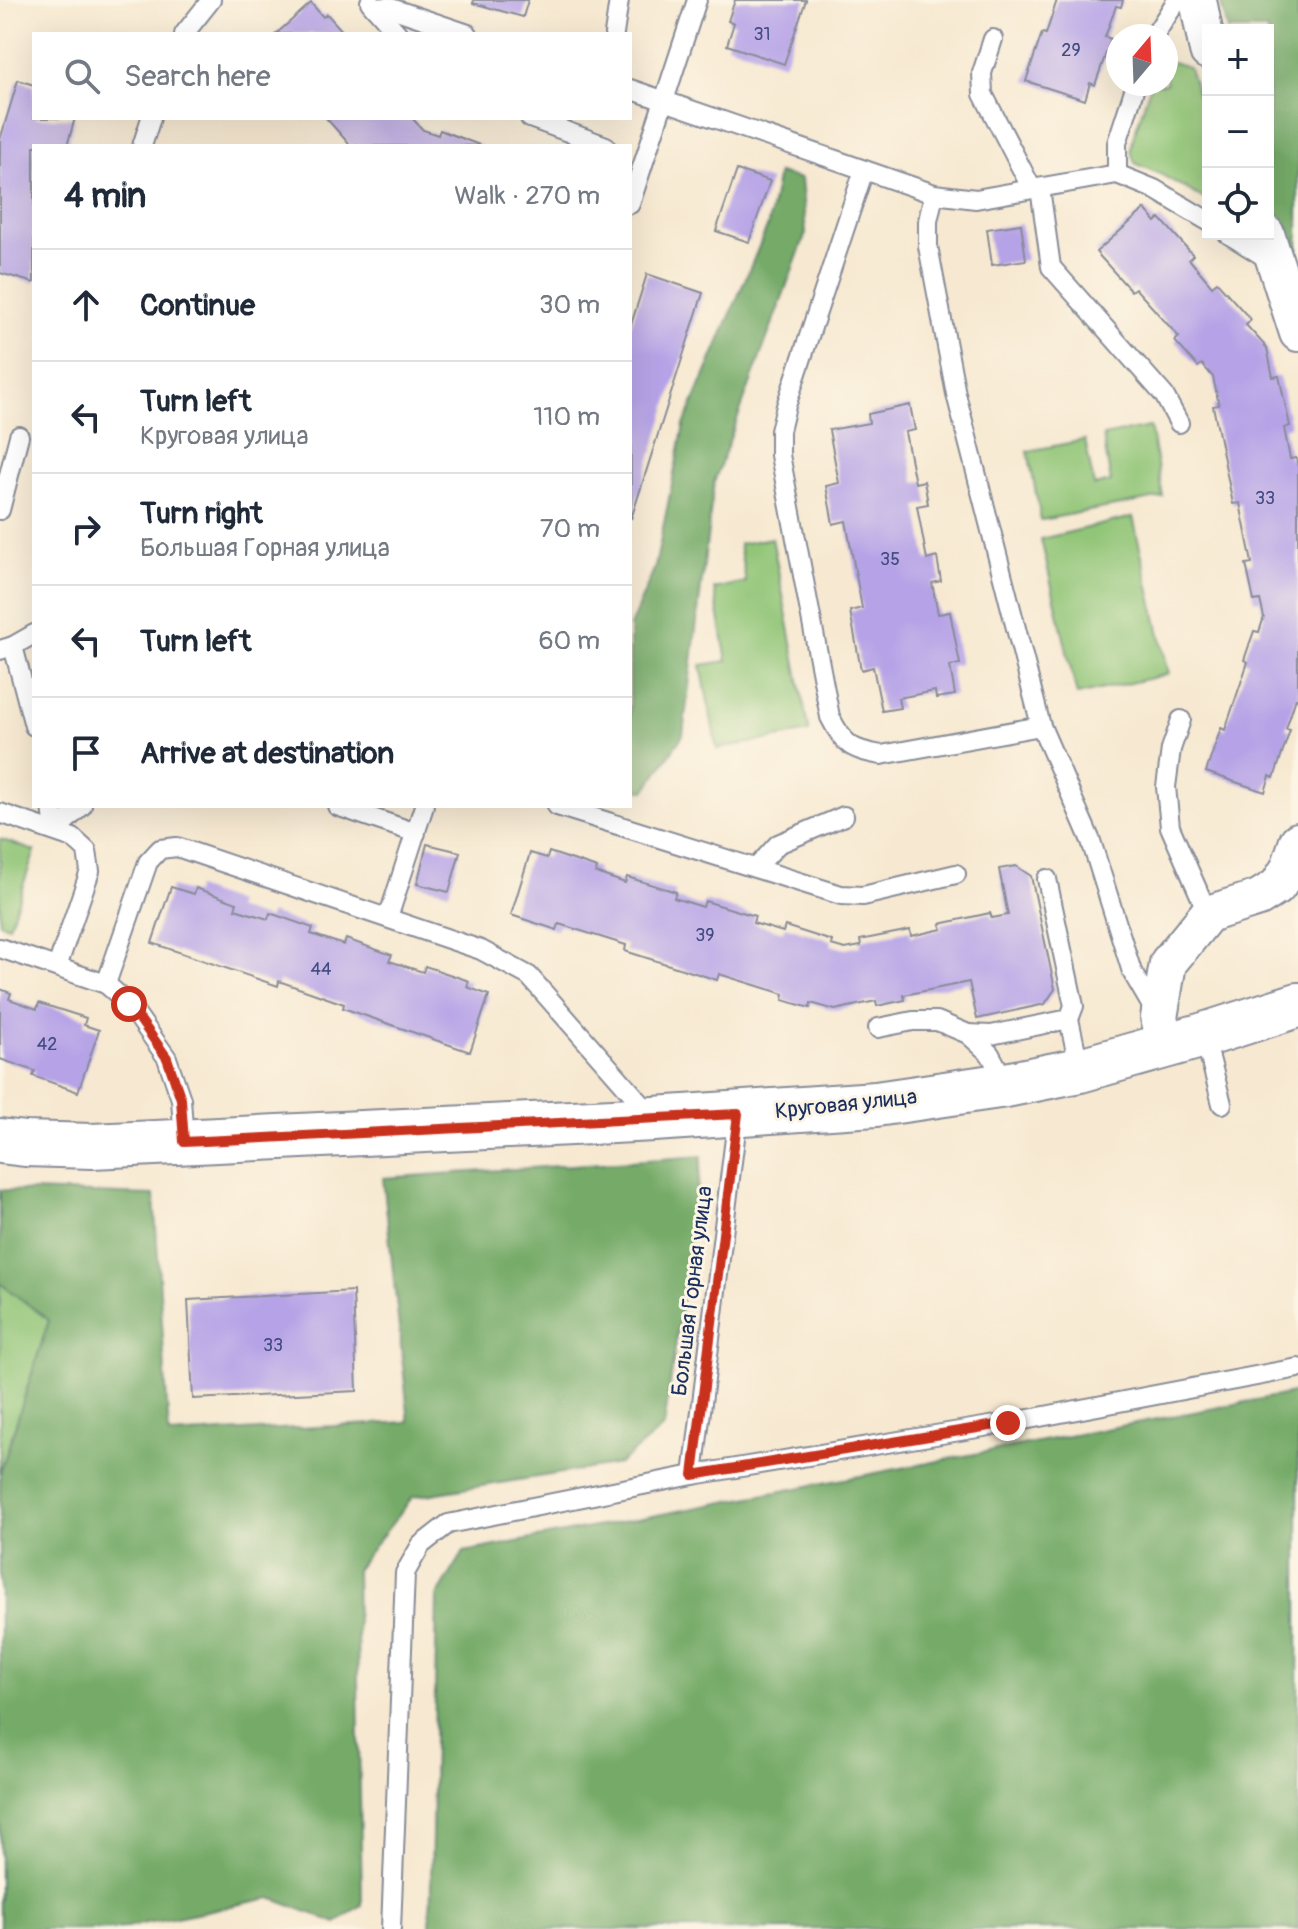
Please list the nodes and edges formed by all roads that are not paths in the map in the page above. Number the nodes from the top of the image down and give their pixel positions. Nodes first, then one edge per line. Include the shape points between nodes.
1 (211, 0) edge
2 (428, 0) edge
3 (619, 0) edge
4 (697, 0) edge
5 (1177, 0) edge
6 (1198, 0) edge
7 (372, 4) edge
8 (423, 19) junction
9 (1162, 24) edge
10 (1203, 24) edge
11 (186, 32) edge
12 (396, 32) edge
13 (462, 32) edge
14 (614, 32) edge
15 (993, 39) dead end
16 (632, 90) edge
17 (1132, 96) edge
18 (663, 101) junction
19 (150, 120) edge
20 (535, 120) edge
21 (143, 144) edge
22 (601, 144) edge
23 (864, 170) junction
24 (1117, 174) junction
25 (1036, 189) junction
26 (934, 194) junction
27 (632, 198) edge
28 (1202, 217) edge
29 (1245, 240) edge
30 (1271, 249) edge
31 (1298, 333) edge
32 (1179, 423) dead end
33 (19, 436) dead end
34 (0, 510) edge
35 (32, 635) edge
36 (6, 648) edge
37 (32, 720) edge
38 (1181, 720) dead end
39 (1041, 726) junction
40 (52, 808) edge
41 (80, 808) edge
42 (343, 808) edge
43 (423, 808) edge
44 (563, 808) edge
45 (0, 813) edge
46 (844, 816) dead end
47 (55, 831) junction
48 (416, 833) junction
49 (1298, 841) edge
50 (756, 868) junction
51 (956, 874) dead end
52 (1047, 879) dead end
53 (1208, 914) junction
54 (388, 918) junction
55 (0, 948) edge
56 (57, 967) junction
57 (106, 984) junction
58 (1298, 1005) edge
59 (1069, 1019) junction
60 (878, 1028) dead end
61 (1177, 1033) junction
62 (968, 1034) junction
63 (1080, 1070) junction
64 (1006, 1085) junction
65 (1222, 1104) dead end
66 (738, 1114) junction
67 (654, 1119) junction
68 (0, 1141) edge
69 (184, 1142) junction
70 (1298, 1368) edge
71 (693, 1475) junction
72 (391, 1929) edge

1 - 11 lane
2 - 8 lane
3 - 14 lane
4 - 18 lane
5 - 9 lane
6 - 10 street
7 - 8 lane
7 - 12 lane
8 - 13 lane
15 - 25 lane via 982,73 983,94
16 - 18 lane
17 - 24 lane via 1117,143
18 - 23 lane
18 - 27 lane
19 - 21 lane
20 - 22 lane
23 - 26 lane
23 - 39 lane via 780,431 780,455 830,717 840,738 859,751 881,755
24 - 25 lane
24 - 28 lane
25 - 26 lane via 976,199
25 - 32 lane via 1051,267 1164,395
26 - 39 lane via 928,246 956,394
29 - 30 lane
30 - 31 street
33 - 34 lane
35 - 36 lane
36 - 37 lane
38 - 53 lane via 1166,787 1170,827
39 - 61 lane via 1091,841 1132,972
40 - 47 lane
41 - 47 lane
42 - 48 lane
43 - 48 lane
44 - 50 lane
45 - 47 lane
46 - 50 lane via 778,844
47 - 56 lane via 87,851 90,871
48 - 54 lane
49 - 53 street via 1278,886 1259,898
50 - 51 lane via 841,895 863,896
52 - 59 lane via 1074,1006
53 - 61 street via 1168,963
54 - 57 lane via 177,847 160,849 148,862
54 - 67 lane via 481,950 529,976
55 - 56 lane
56 - 57 lane
57 - 69 lane via 129,1004 167,1058 181,1099
58 - 61 street, Круговая улица
59 - 62 lane via 991,1035
59 - 63 lane
60 - 62 lane via 937,1021
61 - 63 street, Круговая улица
61 - 65 lane
62 - 64 lane via 990,1054
63 - 64 street, Круговая улица
64 - 66 street, Круговая улица via 876,1104
66 - 67 street, Круговая улица
66 - 71 lane, Большая Горная улица
67 - 69 street, Круговая улица
68 - 69 street, Круговая улица via 92,1146
70 - 71 lane
71 - 72 lane via 448,1524 421,1545 405,1573

